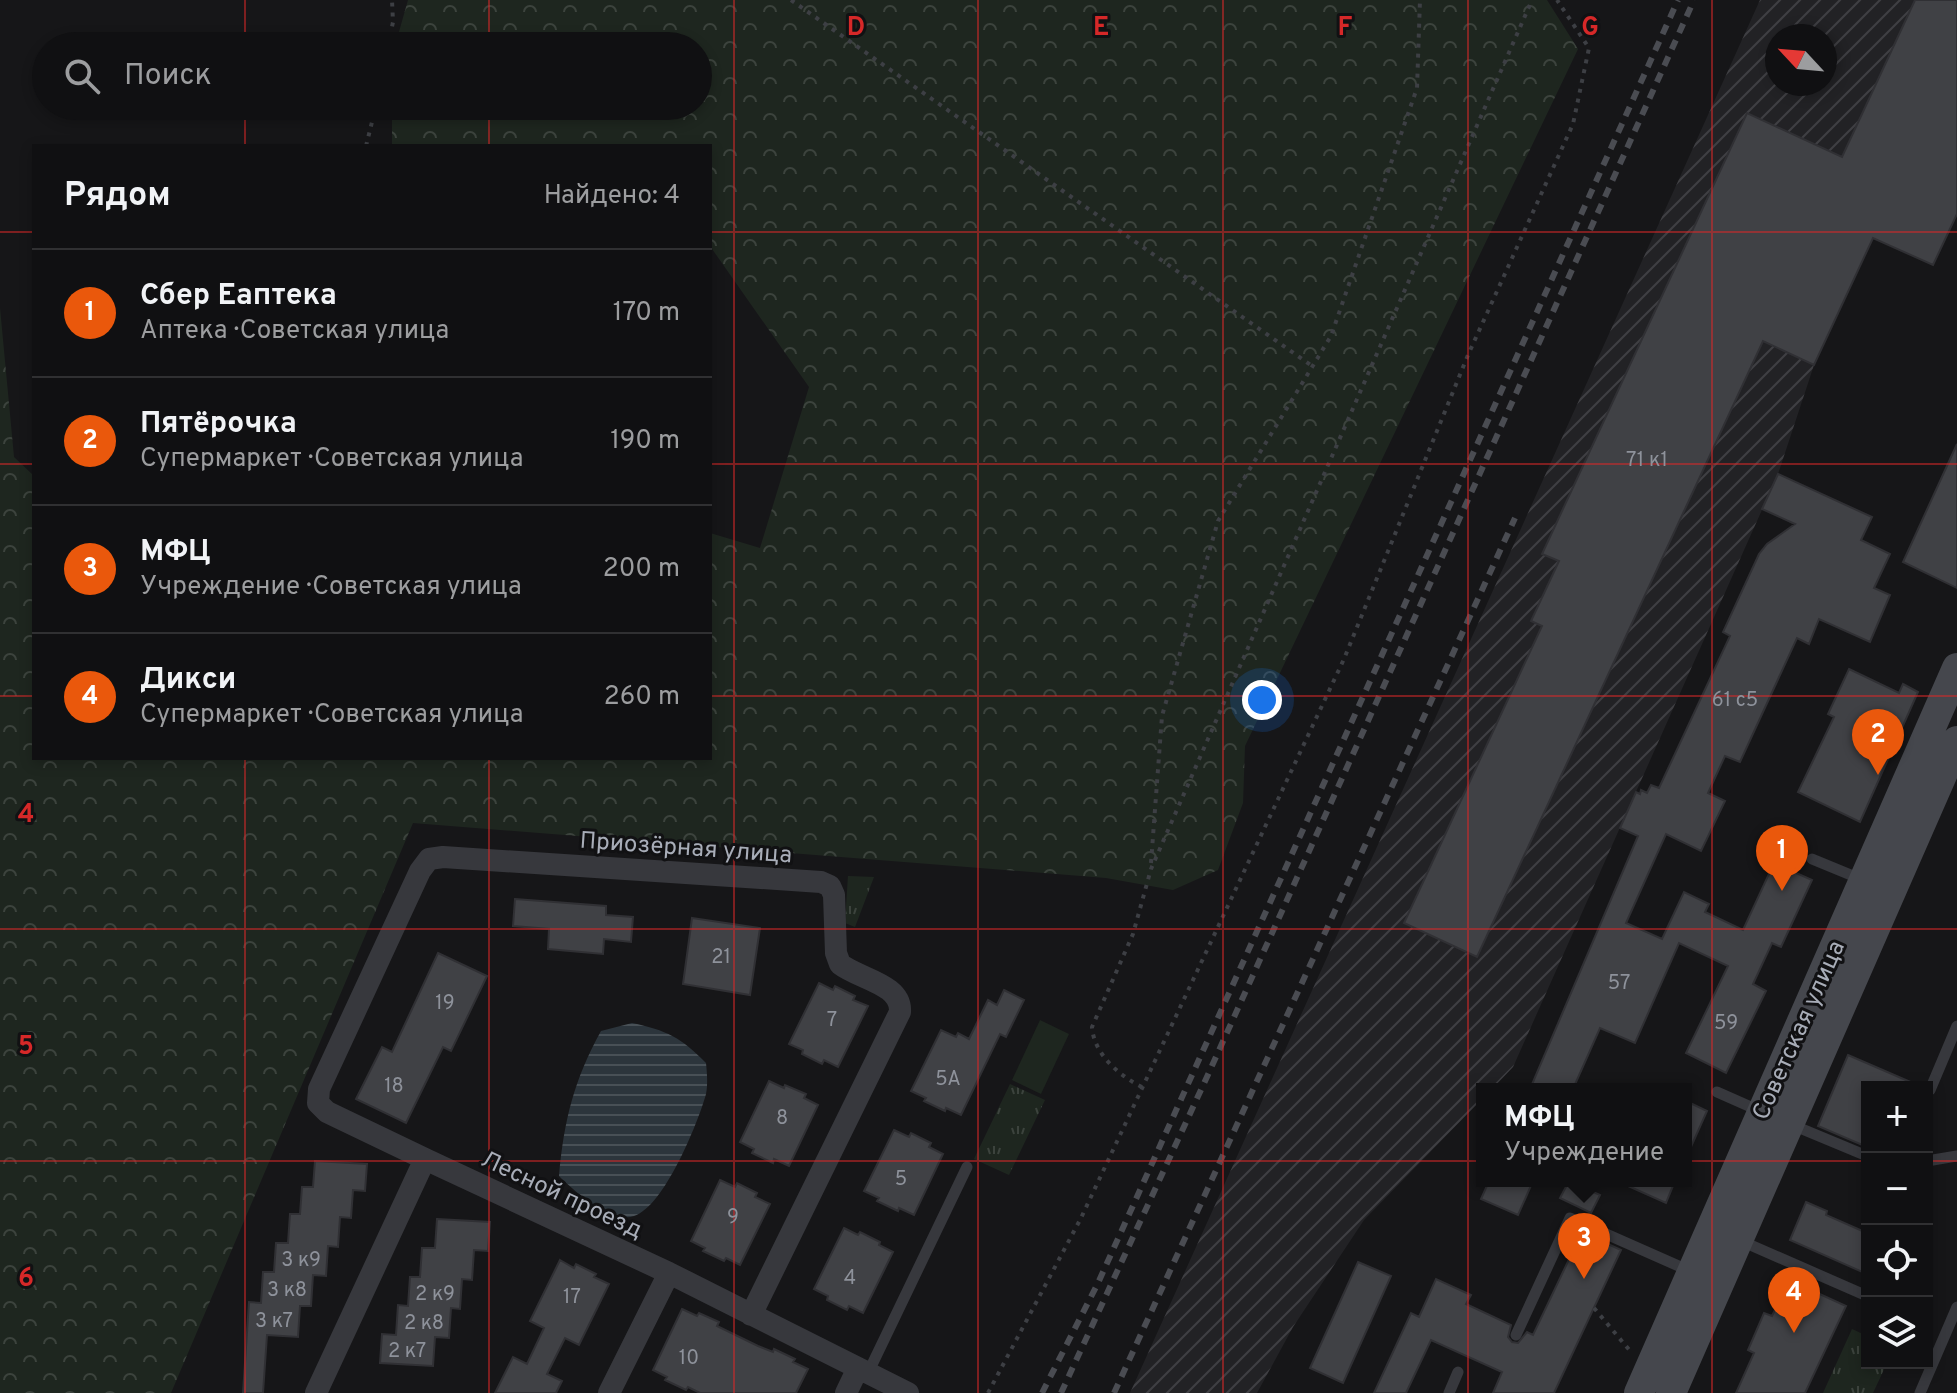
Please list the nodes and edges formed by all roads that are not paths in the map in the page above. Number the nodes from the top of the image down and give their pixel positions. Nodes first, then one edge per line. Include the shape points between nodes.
1 (1957, 668) edge
2 (1957, 741) edge
3 (1812, 859) dead end
4 (1863, 881) junction
5 (1957, 1026) edge
6 (1933, 1083) edge
7 (1717, 1092) dead end
8 (1762, 1111) junction
9 (1790, 1123) junction
10 (1861, 1153) edge
11 (1957, 1156) edge
12 (425, 1159) junction
13 (1933, 1160) edge
14 (967, 1167) dead end
15 (1738, 1240) junction
16 (1692, 1272) junction
17 (669, 1273) junction
18 (1861, 1293) edge
19 (1957, 1307) edge
20 (751, 1315) junction
21 (1516, 1335) dead end
22 (863, 1371) junction
23 (1458, 1372) dead end
24 (316, 1393) edge
25 (609, 1393) edge
26 (846, 1393) edge
27 (908, 1393) edge
28 (1449, 1393) edge
29 (1639, 1393) edge
30 (1671, 1393) edge
31 (1920, 1393) edge

1 - 4 main road, Советская улица
2 - 9 main road, Советская улица
3 - 4 lane
4 - 8 main road, Советская улица
5 - 6 lane
7 - 8 lane
8 - 16 main road, Советская улица
9 - 10 lane
9 - 15 main road, Советская улица
11 - 13 lane
12 - 17 street, Лесной проезд
12 - 20 street, Приозёрная улица via 318,1103 319,1089 429,859 830,886 840,964 895,993 900,1012
12 - 24 street
14 - 22 lane
15 - 18 lane
15 - 30 main road, Советская улица
16 - 21 lane via 1570,1218
16 - 29 main road, Советская улица
17 - 20 street, Лесной проезд
17 - 25 street
19 - 31 lane
20 - 22 street, Лесной проезд
22 - 26 street
22 - 27 street, Лесной проезд
23 - 28 lane

